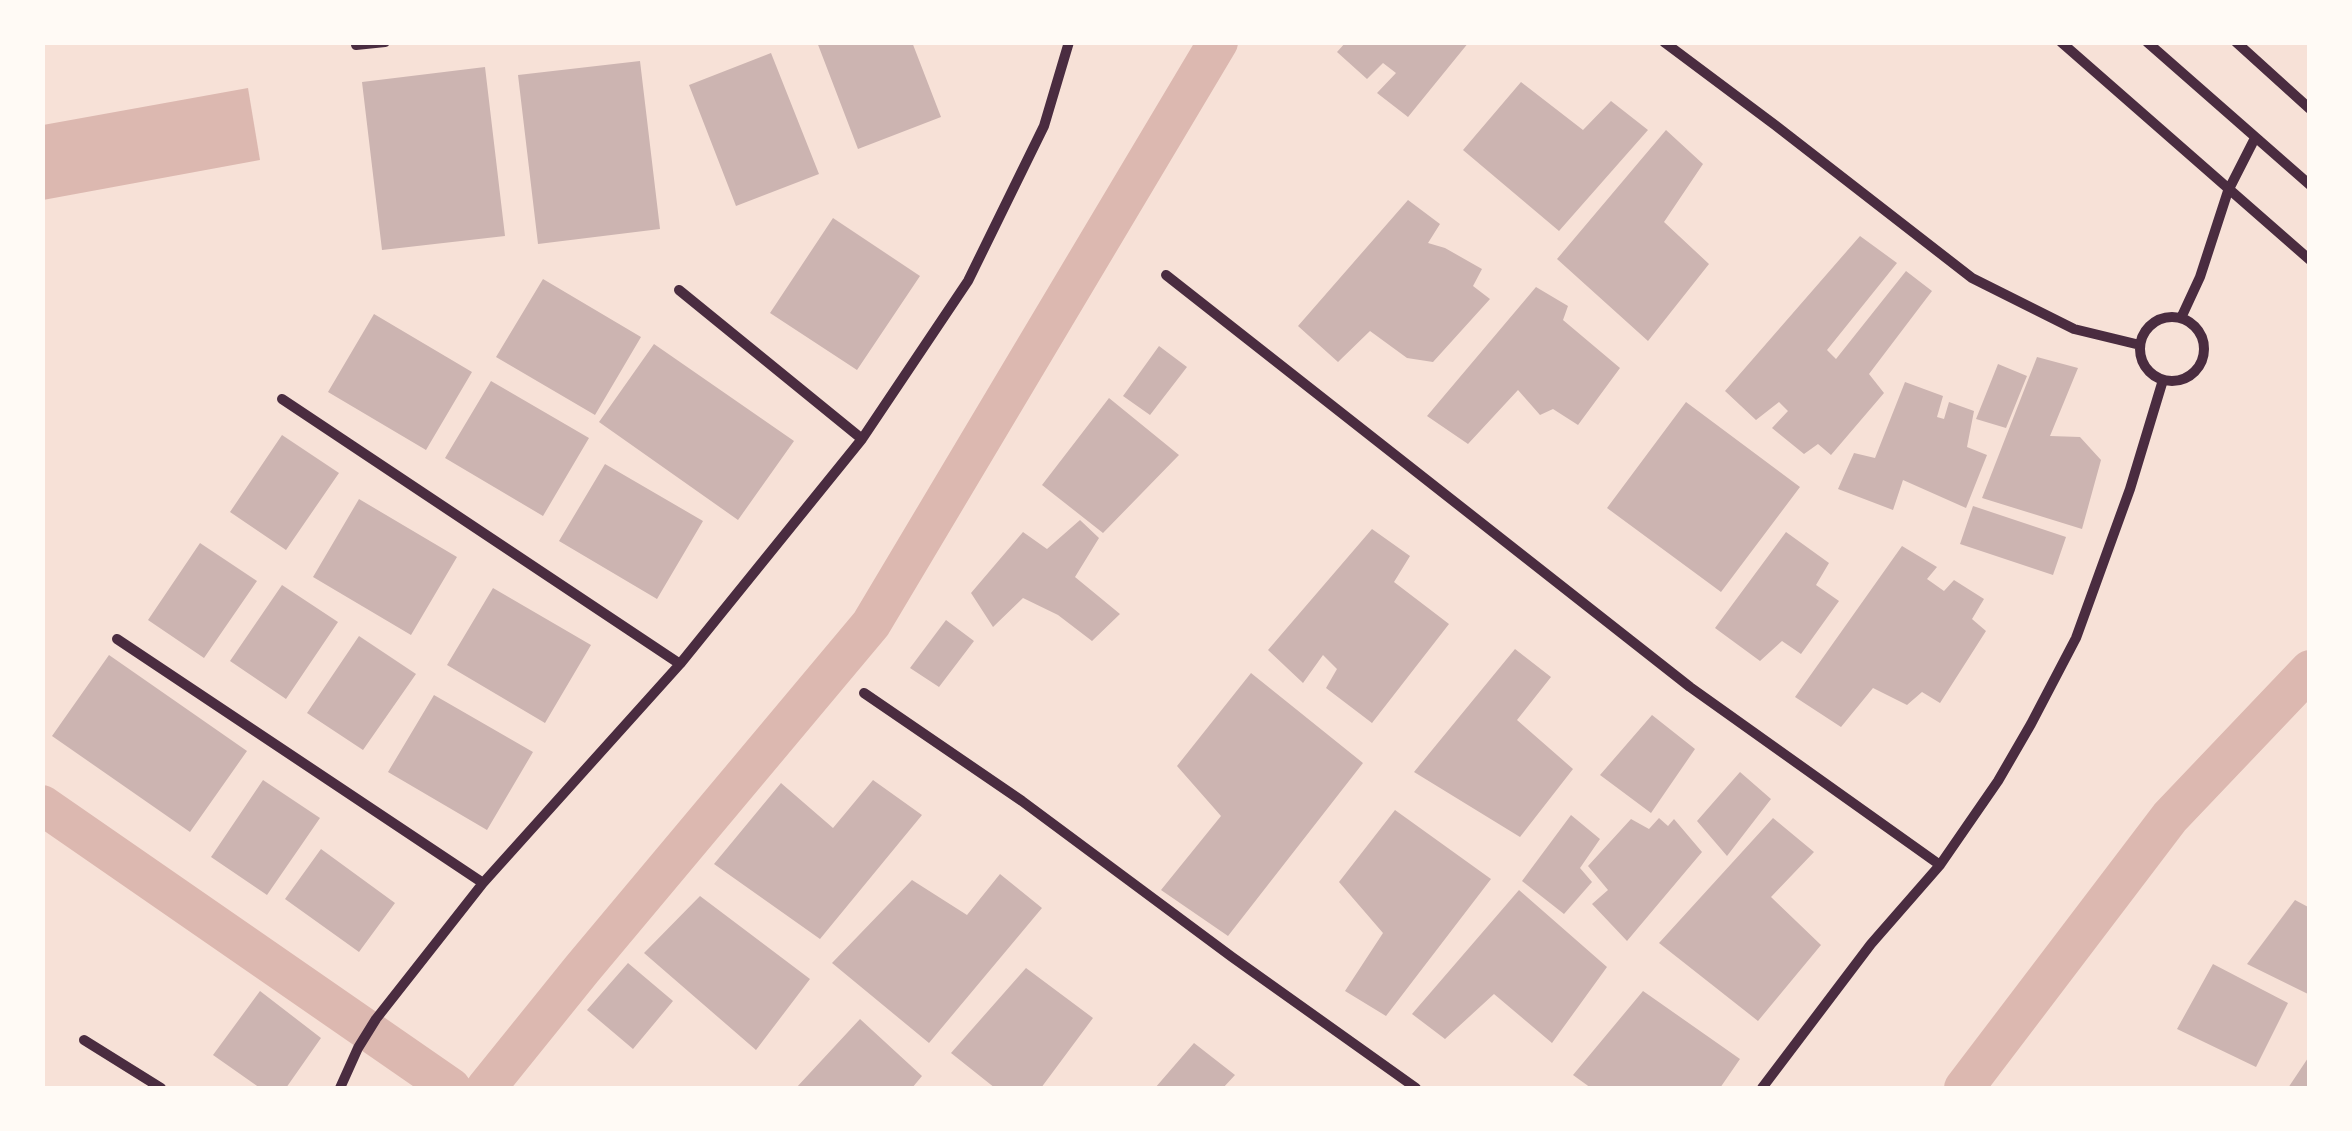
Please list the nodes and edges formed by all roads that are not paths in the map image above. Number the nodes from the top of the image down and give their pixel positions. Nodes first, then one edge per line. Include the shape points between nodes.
1 (385, 42) edge
2 (1069, 42) edge
3 (1664, 42) edge
4 (2061, 42) edge
5 (2147, 42) edge
6 (2236, 42) edge
7 (356, 44) edge
8 (2310, 109) edge
9 (2256, 138) junction
10 (2310, 185) edge
11 (2228, 191) junction
12 (2310, 260) edge
13 (1166, 274) dead end
14 (679, 290) dead end
15 (2181, 318) junction
16 (2140, 346) junction
17 (2163, 380) junction
18 (282, 399) dead end
19 (862, 439) junction
20 (117, 639) dead end
21 (680, 664) junction
22 (864, 693) dead end
23 (1940, 865) junction
24 (484, 883) junction
25 (84, 1040) dead end
26 (161, 1088) edge
27 (340, 1088) edge
28 (1416, 1088) edge
29 (1762, 1088) edge

1 - 7 street
2 - 19 street via 1044,126 968,281
3 - 16 street via 1972,278 2074,329
4 - 11 street
5 - 9 street
6 - 8 street
9 - 10 street
9 - 11 street
11 - 12 street
11 - 15 street
13 - 23 street via 1690,687
14 - 19 street
15 - 16 street via 2154,322
15 - 17 street via 2203,338 2204,358 2183,380
16 - 17 street via 2142,363
17 - 23 street via 2076,638 1998,781
18 - 21 street
19 - 21 street
20 - 24 street
21 - 24 street
22 - 28 street
23 - 29 street
24 - 27 street via 392,998
25 - 26 street

